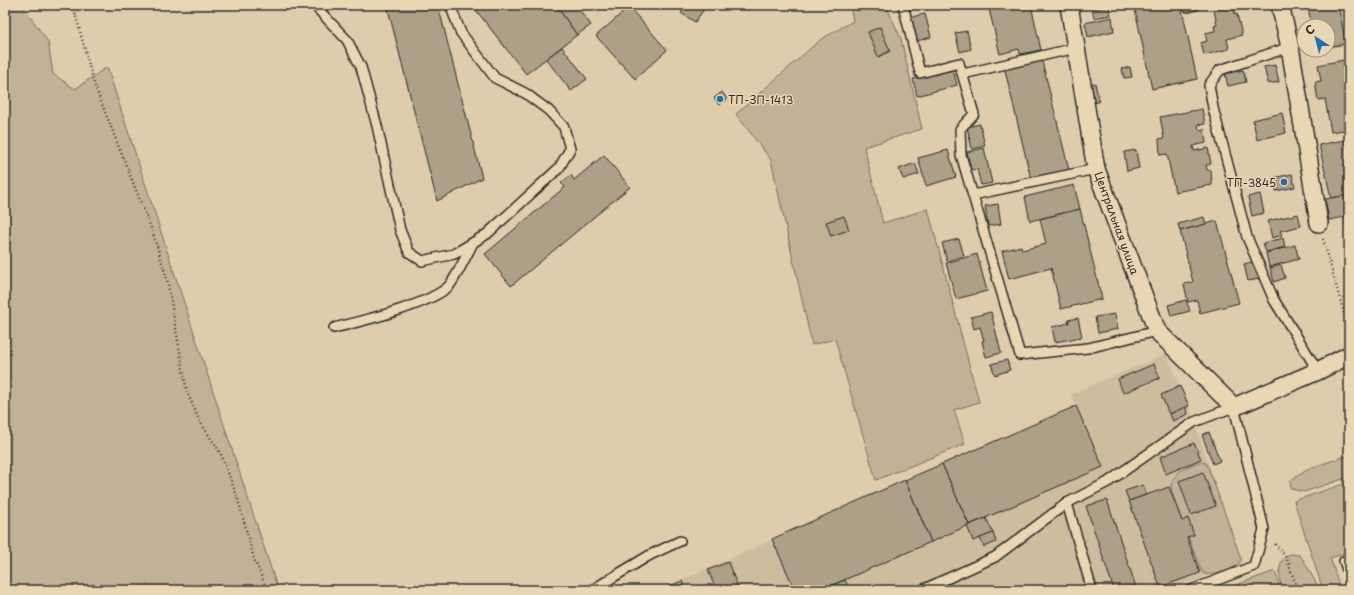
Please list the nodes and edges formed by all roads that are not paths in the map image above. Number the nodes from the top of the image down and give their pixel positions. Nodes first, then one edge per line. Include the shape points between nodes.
1 (314, 5) edge
2 (450, 5) edge
3 (903, 5) edge
4 (1069, 5) edge
5 (1188, 5) edge
6 (1196, 5) edge
7 (1280, 5) edge
8 (1290, 47) junction
9 (1076, 48) junction
10 (963, 74) junction
11 (1096, 169) junction
12 (973, 194) junction
13 (1318, 223) road end
14 (474, 242) junction
15 (334, 328) dead end
16 (1156, 331) junction
17 (1349, 355) edge
18 (1318, 371) junction
19 (1234, 407) junction
20 (1067, 503) junction
21 (680, 541) dead end
22 (1349, 560) edge
23 (1349, 575) edge
24 (592, 590) edge
25 (922, 590) edge
26 (1092, 590) edge
27 (1191, 590) edge

1 - 14 lane via 347,40 361,66 400,230 409,252 422,261 454,254
2 - 14 lane via 461,33 495,78 525,93 548,110 564,127 570,149 558,168 487,234
3 - 10 lane via 920,73 959,63
4 - 9 street, Центральная улица
5 - 6 lane
7 - 8 street
8 - 13 street
8 - 18 lane via 1220,70 1209,85 1247,237 1274,300
9 - 10 lane
9 - 11 street, Центральная улица
10 - 12 lane via 974,114 960,129 961,155
11 - 12 lane
11 - 16 street, Центральная улица
12 - 16 lane via 1020,355 1088,348
14 - 15 lane via 449,286 429,298 385,315
16 - 19 street, Центральная улица
17 - 18 street
18 - 19 street
19 - 20 lane via 1194,422 1108,482
19 - 27 lane via 1264,529 1254,566
20 - 25 lane via 995,557
20 - 26 lane
21 - 24 lane via 650,555
22 - 23 lane via 1344,562

